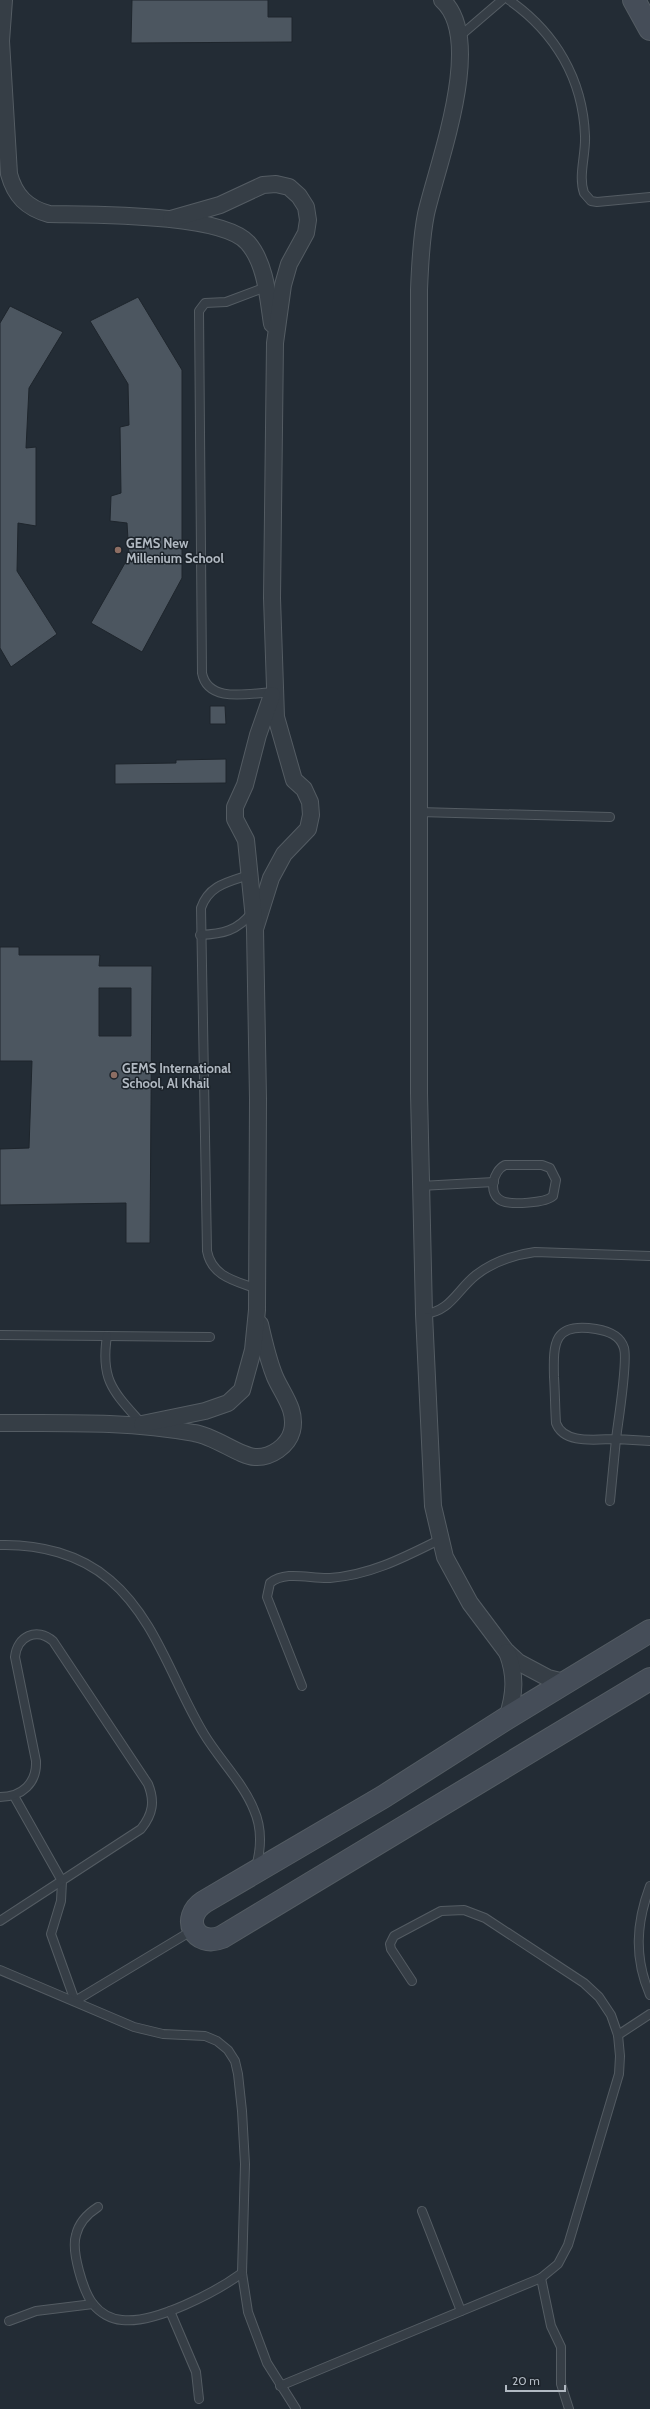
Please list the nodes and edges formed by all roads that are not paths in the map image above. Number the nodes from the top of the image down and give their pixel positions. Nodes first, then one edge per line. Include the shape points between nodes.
1 (4, 0) edge
2 (442, 0) edge
3 (502, 0) edge
4 (509, 0) edge
5 (634, 0) edge
6 (650, 29) edge
7 (460, 36) junction
8 (2, 126) edge
9 (650, 197) edge
10 (172, 219) junction
11 (266, 287) junction
12 (275, 343) junction
13 (274, 692) junction
14 (419, 812) junction
15 (610, 817) dead end
16 (249, 875) junction
17 (252, 911) junction
18 (255, 928) junction
19 (200, 935) junction
20 (494, 1182) junction
21 (420, 1186) junction
22 (650, 1256) edge
23 (257, 1289) junction
24 (258, 1310) junction
25 (424, 1314) junction
26 (0, 1335) edge
27 (107, 1336) junction
28 (210, 1337) dead end
29 (0, 1423) edge
30 (142, 1424) junction
31 (616, 1439) junction
32 (650, 1441) edge
33 (610, 1501) dead end
34 (440, 1540) junction
35 (0, 1545) edge
36 (650, 1630) edge
37 (506, 1651) junction
38 (650, 1679) edge
39 (564, 1682) junction
40 (302, 1686) dead end
41 (507, 1718) junction
42 (14, 1796) junction
43 (0, 1797) edge
44 (254, 1873) junction
45 (62, 1880) junction
46 (650, 1886) edge
47 (0, 1921) edge
48 (194, 1930) junction
49 (0, 1970) edge
50 (412, 1981) dead end
51 (650, 1995) edge
52 (75, 2001) junction
53 (650, 2014) edge
54 (618, 2035) junction
55 (98, 2207) dead end
56 (422, 2211) dead end
57 (242, 2273) junction
58 (541, 2278) junction
59 (93, 2304) junction
60 (170, 2311) junction
61 (461, 2311) junction
62 (9, 2321) dead end
63 (280, 2386) junction
64 (199, 2399) dead end
65 (296, 2409) edge
66 (569, 2409) edge

1 - 8 street via 1,41
2 - 7 street via 453,15
3 - 7 lane
4 - 9 lane via 542,28 557,46 578,89 585,137 584,194 591,201 597,202
5 - 6 street
7 - 14 street via 456,94 450,127 426,216 420,265
8 - 10 street via 12,184 22,201 30,207 49,214
10 - 11 street via 202,224 241,236 255,253
10 - 12 street via 220,205 263,185 289,187 299,196 306,206 306,233 289,264 283,285
11 - 12 street
11 - 13 lane via 226,302 205,303 199,311 202,673 207,686 220,693
12 - 13 street
13 - 16 street via 258,735 245,785 234,807 235,819 246,840
13 - 18 street via 276,717 285,751 294,780 304,789 310,802 311,815 308,828 284,854 271,878
14 - 15 lane
14 - 21 street
16 - 17 street
16 - 19 lane via 221,884 208,893 201,908
17 - 18 street
17 - 19 lane via 242,924 227,932
18 - 23 street via 258,1099
19 - 23 lane via 207,1251 211,1264 221,1274
20 - 20 lane via 497,1171 505,1165 542,1165 553,1171 556,1188 553,1196 546,1201 504,1202 497,1197
20 - 21 lane
21 - 25 street
22 - 25 lane via 535,1252 519,1254 489,1266 464,1286 448,1305 437,1312
23 - 24 street
24 - 30 street via 248,1370 242,1390 236,1397 228,1403 205,1411
24 - 30 street via 270,1362 294,1420 292,1432 278,1451 267,1456 255,1457 243,1454 204,1434
25 - 34 street via 433,1506
26 - 27 lane
27 - 28 lane
27 - 30 lane via 105,1360 108,1379 113,1391
29 - 30 street
31 - 31 lane via 570,1438 558,1428 553,1350 557,1339 565,1331 580,1327 604,1330 616,1336 624,1348
31 - 32 lane
31 - 33 lane
34 - 37 street via 460,1588
34 - 40 lane via 385,1566 366,1572 328,1578 283,1576 270,1583 267,1597
35 - 44 lane via 27,1546 71,1557 109,1579 140,1611 203,1733 255,1811 260,1835
36 - 39 street
37 - 39 street via 533,1671
37 - 41 street via 515,1684
38 - 48 street via 222,1937 203,1939
39 - 41 street
41 - 44 street via 383,1798
42 - 43 lane
42 - 45 lane
42 - 45 lane via 27,1788 36,1768 15,1657 16,1650 22,1639 28,1635 42,1634 53,1641 148,1784 153,1802 150,1817 142,1829
44 - 48 street via 198,1906 192,1917
45 - 47 lane
45 - 52 lane via 61,1901 51,1934
46 - 51 lane via 644,1901 638,1937 640,1967
48 - 52 lane
49 - 52 lane
50 - 54 lane via 391,1949 390,1944 394,1936 441,1911 464,1910 485,1918 584,1983 599,1997 611,2015
52 - 57 lane via 134,2027 148,2031 205,2036 228,2050 234,2061 242,2111 245,2164
53 - 54 lane
54 - 58 lane via 619,2074 568,2245 558,2264
55 - 59 lane via 84,2218 74,2243 79,2268
56 - 61 lane
57 - 60 lane via 208,2295
57 - 63 lane via 248,2312 256,2338
58 - 61 lane
58 - 66 lane via 551,2326 561,2347 562,2384
59 - 60 lane via 101,2312 121,2320
59 - 62 lane via 36,2311
60 - 64 lane via 196,2372
61 - 63 lane
63 - 65 lane

